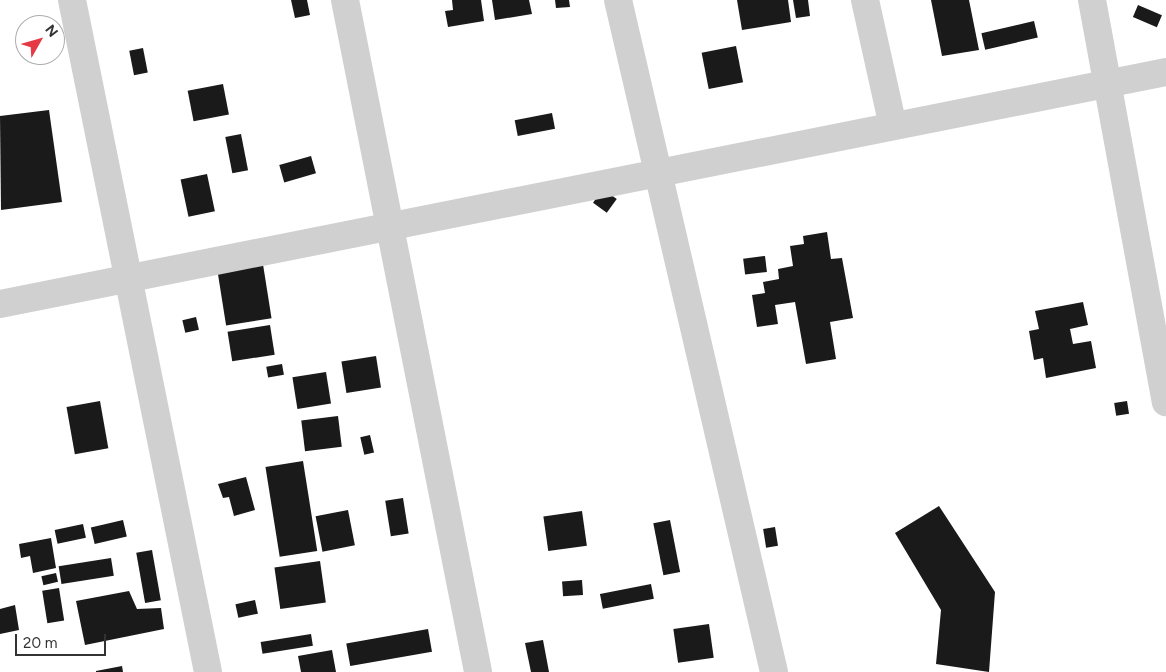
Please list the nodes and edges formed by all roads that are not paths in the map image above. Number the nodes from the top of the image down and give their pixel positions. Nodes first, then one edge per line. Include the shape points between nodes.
1 (72, 0) edge
2 (346, 0) edge
3 (618, 0) edge
4 (865, 0) edge
5 (1092, 0) edge
6 (1166, 72) edge
7 (1109, 83) junction
8 (893, 126) junction
9 (657, 173) junction
10 (390, 226) junction
11 (128, 278) junction
12 (0, 304) edge
13 (1166, 402) edge
14 (208, 672) edge
15 (478, 672) edge
16 (774, 672) edge

1 - 11 street
2 - 10 street
3 - 9 street
4 - 8 street
5 - 7 street
6 - 7 street
7 - 8 street
7 - 13 street
8 - 9 street
9 - 10 street
9 - 16 street
10 - 11 street
10 - 15 street
11 - 12 street
11 - 14 street

